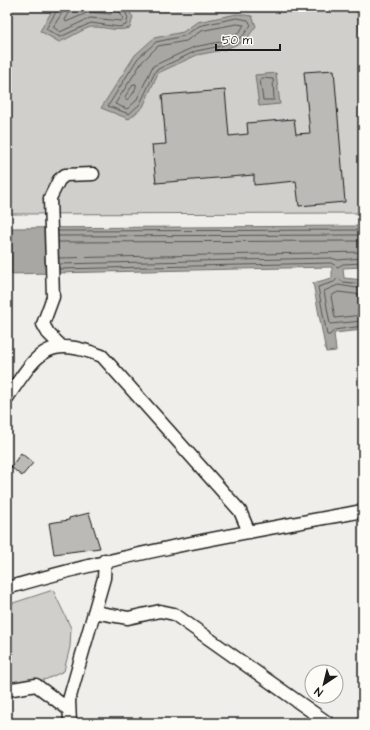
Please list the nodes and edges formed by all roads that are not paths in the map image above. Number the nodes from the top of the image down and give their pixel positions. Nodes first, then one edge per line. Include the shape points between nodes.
1 (93, 174) dead end
2 (61, 346) junction
3 (7, 398) edge
4 (363, 512) edge
5 (249, 532) junction
6 (105, 560) junction
7 (7, 588) edge
8 (94, 612) junction
9 (7, 690) edge
10 (68, 709) junction
11 (70, 723) edge
12 (328, 723) edge

1 - 2 street via 65,175 59,180 50,198 52,287 50,307 43,324
2 - 3 street via 47,350 35,359
2 - 5 street via 84,349 102,356 240,511
4 - 5 street
5 - 6 street
6 - 7 street
6 - 8 street via 104,578
8 - 10 street
8 - 12 street via 128,618 160,611 174,614
9 - 10 street via 36,685
10 - 11 street

